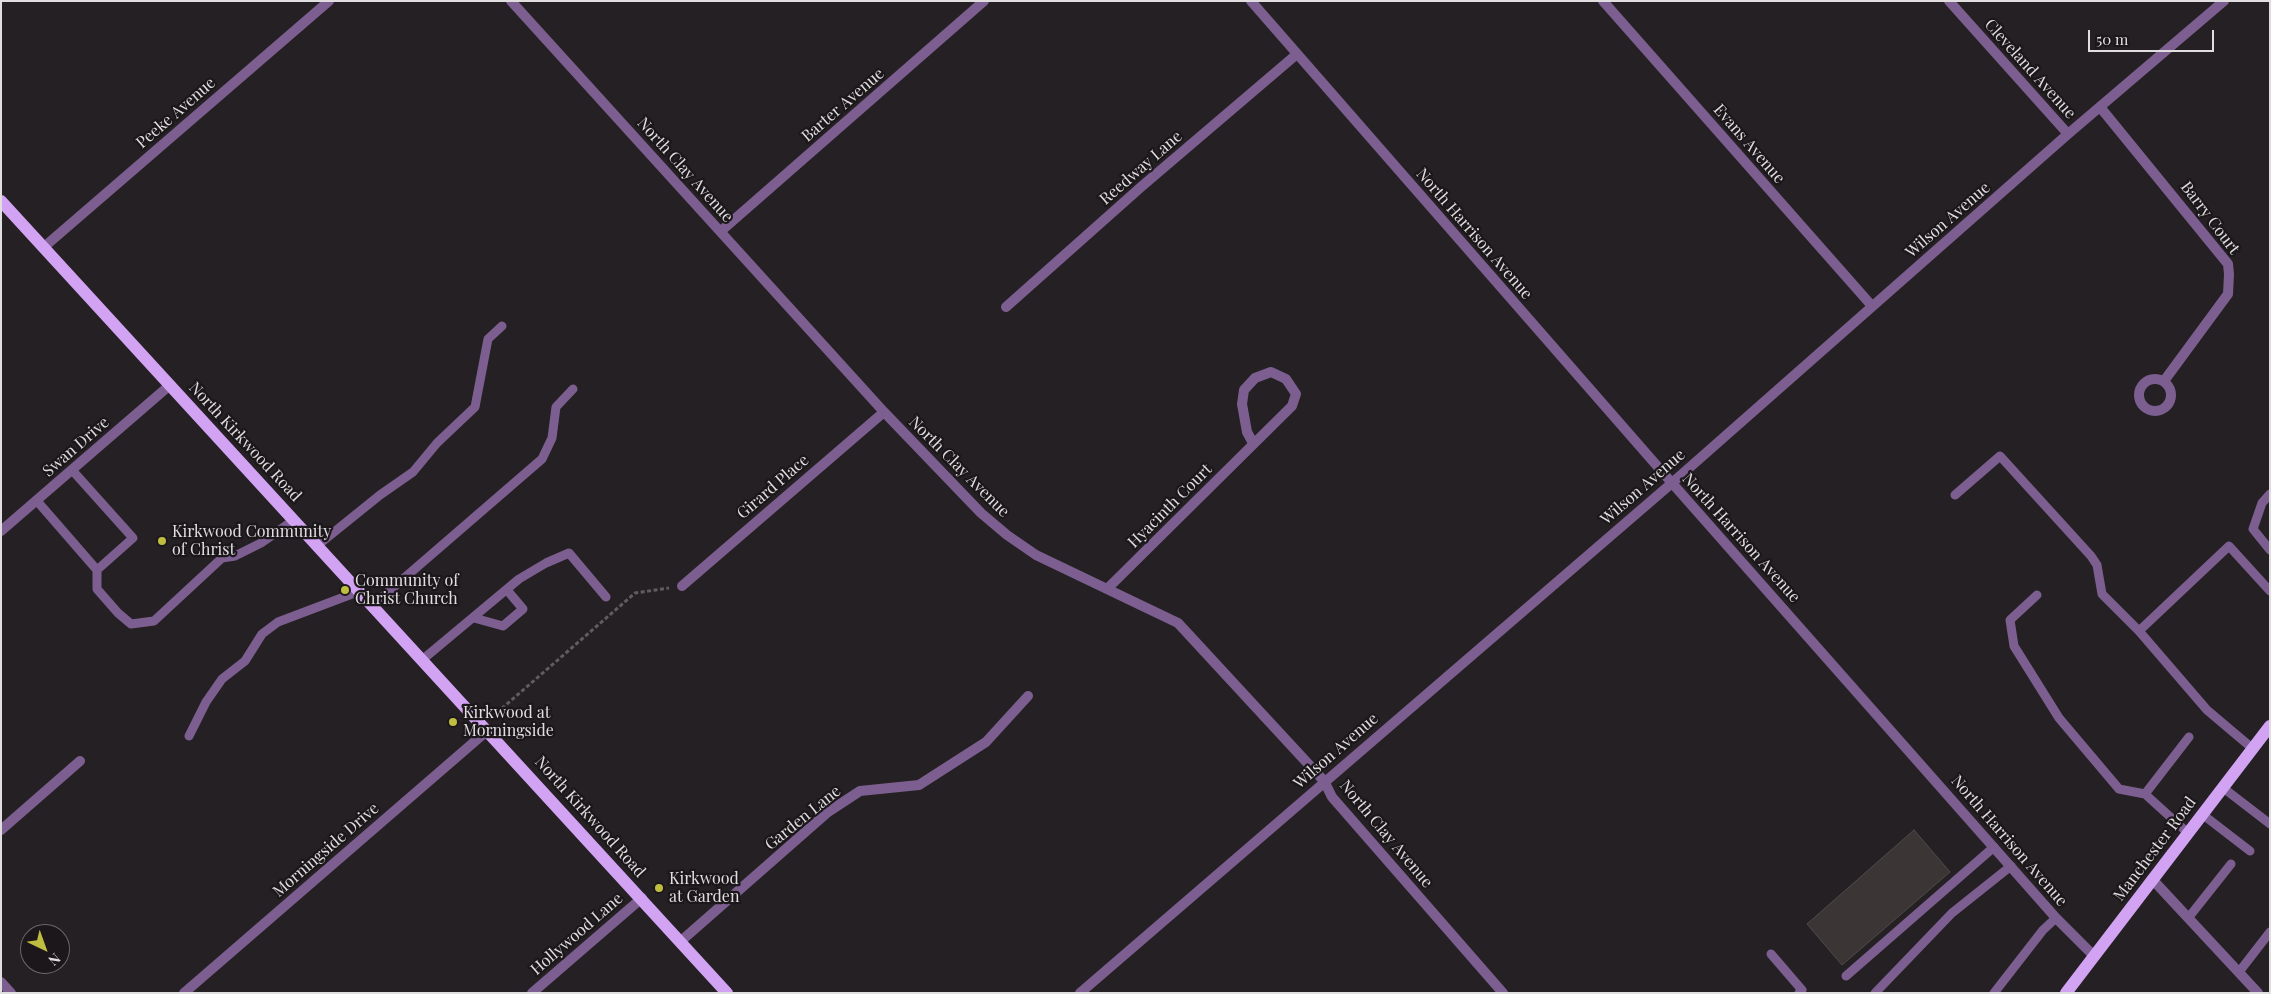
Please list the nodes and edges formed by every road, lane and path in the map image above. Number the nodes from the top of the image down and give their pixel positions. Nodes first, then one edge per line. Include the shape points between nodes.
1 (329, 1) edge
2 (511, 1) edge
3 (984, 1) edge
4 (1251, 1) edge
5 (1604, 1) edge
6 (1949, 1) edge
7 (2224, 1) edge
8 (1297, 54) junction
9 (2100, 107) junction
10 (2068, 134) junction
11 (1, 201) edge
12 (721, 231) junction
13 (44, 247) junction
14 (1872, 306) junction
15 (1006, 307) dead end
16 (502, 326) dead end
17 (2164, 381) dead end
18 (170, 385) junction
19 (573, 389) dead end
20 (884, 412) junction
21 (1253, 443) junction
22 (72, 470) junction
23 (1672, 483) junction
24 (2270, 494) edge
25 (1955, 495) dead end
26 (37, 501) junction
27 (294, 520) junction
28 (1, 531) edge
29 (318, 545) junction
30 (2270, 550) edge
31 (97, 570) junction
32 (682, 586) joint
33 (1107, 589) junction
34 (507, 590) junction
35 (360, 591) junction
36 (2270, 591) edge
37 (2037, 595) dead end
38 (606, 597) dead end
39 (373, 605) junction
40 (474, 618) junction
41 (2139, 631) junction
42 (422, 660) junction
43 (1028, 696) dead end
44 (2270, 726) edge
45 (486, 728) junction
46 (189, 736) dead end
47 (2189, 737) dead end
48 (2252, 748) junction
49 (80, 761) dead end
50 (1324, 781) junction
51 (2222, 786) junction
52 (2145, 794) junction
53 (2202, 814) junction
54 (2270, 824) edge
55 (1, 830) edge
56 (2188, 833) junction
57 (1994, 846) junction
58 (2250, 851) dead end
59 (2231, 864) dead end
60 (2011, 866) junction
61 (2152, 879) junction
62 (642, 898) junction
63 (2189, 917) junction
64 (2056, 918) junction
65 (2270, 932) edge
66 (682, 942) junction
67 (1771, 954) dead end
68 (2094, 956) junction
69 (2239, 972) junction
70 (1846, 976) dead end
71 (1, 982) edge
72 (1497, 991) edge
73 (11, 993) edge
74 (184, 993) edge
75 (532, 993) edge
76 (727, 993) edge
77 (1080, 993) edge
78 (1800, 993) edge
79 (1875, 993) edge
80 (1994, 993) edge
81 (2066, 993) edge
82 (2258, 993) edge

1 - 13 street, Peeke Avenue
2 - 12 street, North Clay Avenue
3 - 12 street, Barter Avenue
4 - 8 street, North Harrison Avenue
5 - 14 street, Evans Avenue
6 - 10 street, Cleveland Avenue
7 - 9 street, Wilson Avenue
8 - 15 street, Reedway Lane
8 - 23 street, North Harrison Avenue
9 - 10 street, Wilson Avenue
9 - 17 street, Barry Court via 2228,264 2228,294
10 - 14 street, Wilson Avenue
11 - 13 main road, North Kirkwood Road
12 - 20 street, North Clay Avenue
13 - 18 main road, North Kirkwood Road
14 - 23 street, Wilson Avenue
16 - 29 lane via 488,339 475,407 437,442 413,472
18 - 22 street, Swan Drive
18 - 27 main road, North Kirkwood Road
19 - 39 lane via 556,407 552,438 542,460
20 - 32 street, Girard Place
20 - 33 street, North Clay Avenue via 939,471 1007,535 1036,555
21 - 21 street, Hyacinth Court via 1292,406 1296,394 1286,379 1271,372 1255,378 1244,390 1242,404 1247,432
21 - 33 street, Hyacinth Court
22 - 26 street, Swan Drive
22 - 31 lane via 133,538
23 - 50 street, Wilson Avenue
23 - 57 street, North Harrison Avenue
24 - 30 lane via 2262,503 2253,529
25 - 41 lane via 2000,456 2091,556 2097,565 2102,594
26 - 28 street, Swan Drive
26 - 31 lane
27 - 29 main road, North Kirkwood Road
27 - 31 lane via 261,543 222,558 154,621 131,624 118,613 96,589
29 - 35 main road, North Kirkwood Road
32 - 45 path via 635,593
33 - 50 street, North Clay Avenue via 1178,623
34 - 38 lane via 519,579 569,553
34 - 40 lane
34 - 40 lane via 523,609 503,626
35 - 39 main road, North Kirkwood Road
35 - 46 lane via 278,622 262,634 245,661 222,679
36 - 41 lane via 2229,546
37 - 52 lane via 2010,620 2014,646 2059,718 2119,789
39 - 42 main road, North Kirkwood Road
40 - 42 lane
41 - 48 lane via 2207,710
42 - 45 main road, North Kirkwood Road
43 - 66 street, Garden Lane via 986,742 919,785 860,790 828,812
44 - 48 main road, Manchester Road
45 - 62 main road, North Kirkwood Road
45 - 74 street, Morningside Drive
47 - 52 lane
48 - 51 main road, Manchester Road
49 - 55 street
50 - 72 street, North Clay Avenue via 1332,797
50 - 77 street, Wilson Avenue
51 - 53 main road, Manchester Road
51 - 54 lane
52 - 56 lane
53 - 56 main road, Manchester Road
53 - 58 lane
56 - 61 main road, Manchester Road
57 - 60 street, North Harrison Avenue
57 - 70 lane
59 - 63 lane
60 - 64 street, North Harrison Avenue
60 - 79 lane via 1952,912
61 - 63 street
61 - 68 main road, Manchester Road
62 - 66 main road, North Kirkwood Road
62 - 75 street, Hollywood Lane
63 - 69 street
64 - 68 street, North Harrison Avenue
64 - 80 lane
65 - 69 lane
66 - 76 main road, North Kirkwood Road
67 - 78 lane via 1802,990
68 - 81 main road, Manchester Road
69 - 82 street
71 - 73 street

